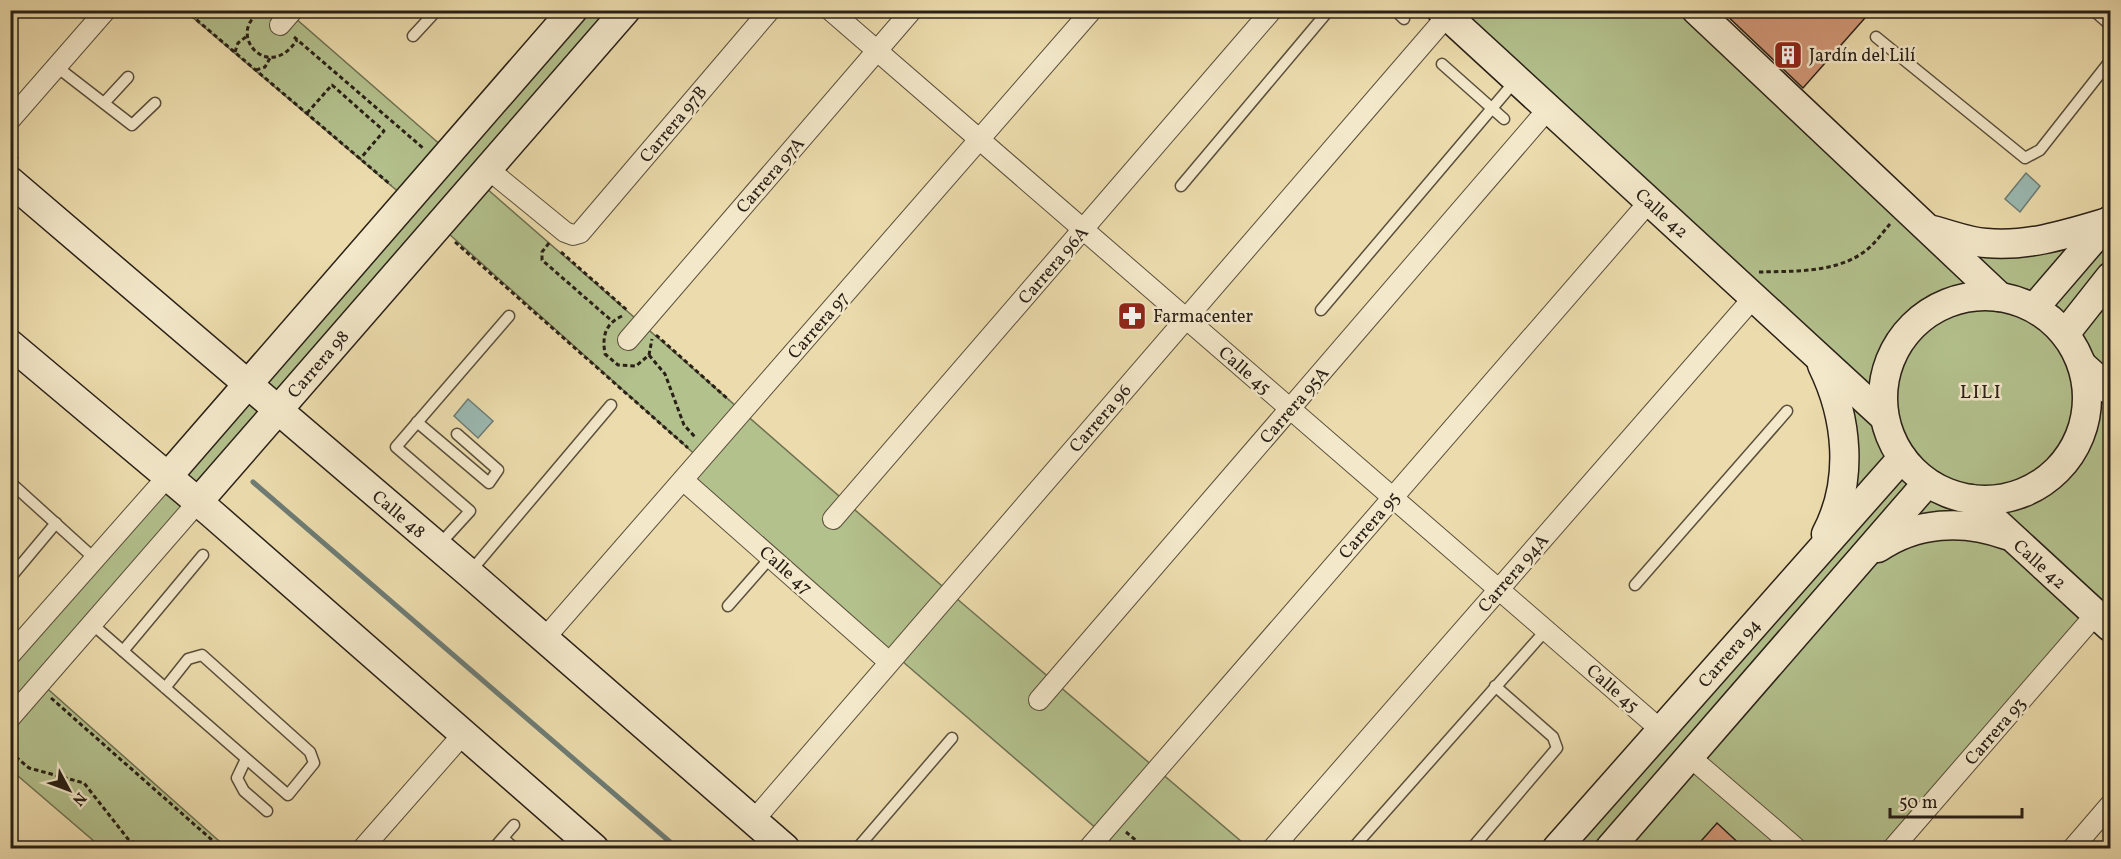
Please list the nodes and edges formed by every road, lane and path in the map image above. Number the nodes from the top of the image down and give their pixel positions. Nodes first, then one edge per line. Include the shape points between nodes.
1 (106, 10) edge
2 (185, 10) edge
3 (437, 10) edge
4 (573, 10) edge
5 (626, 10) edge
6 (770, 10) edge
7 (830, 10) edge
8 (912, 10) edge
9 (1092, 10) edge
10 (1272, 10) edge
11 (1329, 10) edge
12 (1696, 10) edge
13 (2093, 10) edge
14 (263, 11) edge
15 (1444, 13) edge
16 (286, 18) edge
17 (2110, 25) edge
18 (247, 36) junction
19 (413, 36) dead end
20 (1876, 37) dead end
21 (297, 40) junction
22 (877, 51) junction
23 (235, 52) junction
24 (270, 58) junction
25 (2110, 62) edge
26 (1442, 64) dead end
27 (57, 67) junction
28 (256, 70) junction
29 (128, 77) dead end
30 (1516, 80) junction
31 (104, 103) junction
32 (155, 103) dead end
33 (1492, 108) junction
34 (1548, 109) junction
35 (307, 114) junction
36 (1504, 119) dead end
37 (10, 120) edge
38 (979, 140) junction
39 (360, 159) junction
40 (441, 163) junction
41 (488, 169) junction
42 (10, 181) edge
43 (1181, 186) dead end
44 (395, 188) dead end
45 (1649, 202) junction
46 (2109, 221) edge
47 (1891, 222) dead end
48 (1930, 229) junction
49 (1083, 230) junction
50 (449, 237) dead end
51 (550, 241) dead end
52 (2110, 277) edge
53 (1752, 286) junction
54 (2000, 297) junction
55 (2035, 308) junction
56 (1321, 310) dead end
57 (509, 316) dead end
58 (1186, 319) junction
59 (612, 321) dead end
60 (651, 331) dead end
61 (2065, 334) junction
62 (628, 340) dead end
63 (10, 344) edge
64 (1808, 347) junction
65 (649, 355) dead end
66 (2082, 365) junction
67 (247, 384) junction
68 (2110, 390) edge
69 (611, 405) dead end
70 (1290, 409) junction
71 (277, 411) junction
72 (1787, 411) dead end
73 (742, 412) junction
74 (1884, 417) junction
75 (417, 422) junction
76 (457, 434) dead end
77 (705, 454) junction
78 (1902, 458) junction
79 (168, 476) junction
80 (683, 480) junction
81 (10, 482) edge
82 (1927, 483) junction
83 (1393, 498) junction
84 (1971, 499) junction
85 (198, 502) junction
86 (833, 519) dead end
87 (56, 523) junction
88 (2009, 536) junction
89 (438, 547) junction
90 (1817, 552) junction
91 (203, 555) dead end
92 (771, 557) junction
93 (95, 559) junction
94 (1856, 567) junction
95 (469, 573) junction
96 (10, 578) edge
97 (1635, 585) dead end
98 (1498, 589) junction
99 (728, 606) dead end
100 (2103, 620) edge
101 (92, 624) junction
102 (1546, 630) junction
103 (544, 639) junction
104 (123, 651) junction
105 (10, 655) edge
106 (889, 662) junction
107 (1496, 686) junction
108 (165, 688) junction
109 (49, 697) dead end
110 (1039, 700) dead end
111 (10, 718) edge
112 (1661, 730) junction
113 (464, 733) junction
114 (952, 738) dead end
115 (10, 752) edge
116 (1690, 757) junction
117 (246, 759) junction
118 (2110, 805) edge
119 (267, 811) dead end
120 (753, 821) junction
121 (1113, 821) junction
122 (514, 825) dead end
123 (503, 838) junction
124 (143, 849) edge
125 (221, 849) edge
126 (363, 849) edge
127 (494, 849) edge
128 (514, 849) edge
129 (594, 849) edge
130 (785, 849) edge
131 (864, 849) edge
132 (1089, 849) edge
133 (1145, 849) edge
134 (1273, 849) edge
135 (1353, 849) edge
136 (1472, 849) edge
137 (1557, 849) edge
138 (1610, 849) edge
139 (1796, 849) edge
140 (1893, 849) edge
141 (2073, 849) edge

1 - 27 street
2 - 23 path
3 - 19 lane
4 - 40 street
5 - 41 street, Carrera 98
6 - 41 street, Carrera 97B via 580,233 565,232
7 - 22 street, Calle 45
8 - 22 street, Carrera 97A
9 - 38 street, Carrera 97
10 - 49 street, Carrera 96A
11 - 43 lane
12 - 48 street
13 - 17 lane
14 - 16 path
14 - 18 path via 248,24
15 - 30 street, Calle 42
15 - 58 street, Carrera 96
16 - 21 path
18 - 23 path
18 - 24 path via 250,47
20 - 25 lane via 2025,158 2040,150
21 - 24 path via 281,56
21 - 40 path
22 - 38 street, Calle 45
22 - 62 street, Carrera 97A
23 - 28 path
24 - 28 path via 265,67
26 - 33 lane
27 - 31 lane
27 - 37 street
28 - 35 path
29 - 31 lane
30 - 33 lane
30 - 34 street, Calle 42
31 - 32 lane via 132,125
33 - 36 lane
33 - 56 lane
34 - 45 street, Calle 42
34 - 70 street, Carrera 95A
35 - 39 path
35 - 39 path via 332,85 384,131
38 - 49 street, Calle 45
38 - 73 street, Carrera 97
39 - 44 path
40 - 67 street
41 - 71 street, Carrera 98
42 - 67 street, Calle 48
45 - 53 street, Calle 42
45 - 83 street, Carrera 95
46 - 48 street via 2046,240 2015,244 1984,243
46 - 55 street
47 - 53 path via 1867,250 1848,262
48 - 54 street
49 - 58 street, Calle 45
49 - 86 street, Carrera 96A
50 - 77 path
51 - 59 path via 542,252 542,260
52 - 61 street
53 - 64 street, Calle 42
53 - 98 street, Carrera 94A
54 - 55 street
54 - 74 street via 1952,301 1912,327 1897,346 1887,369
55 - 61 street
57 - 75 lane
58 - 70 street, Calle 45
58 - 106 street, Carrera 96
60 - 73 path
61 - 66 street
63 - 79 street
64 - 74 street, Calle 42
64 - 90 street via 1833,388 1844,435 1841,492
65 - 77 path via 665,374 684,425
66 - 68 street
66 - 84 street via 2087,391 2085,416 2077,441 2063,463 2044,481 2022,493
67 - 71 street, Calle 48
67 - 79 street
69 - 95 lane
70 - 83 street, Calle 45
70 - 110 street, Carrera 95A
71 - 85 street, Carrera 98
71 - 89 street, Calle 48
72 - 97 lane
73 - 77 street, Carrera 97
74 - 78 street
75 - 76 lane via 489,483 498,470
75 - 89 lane via 396,447 470,511
77 - 80 street, Carrera 97
78 - 82 street
78 - 90 street, Carrera 94
79 - 85 street
79 - 93 street
80 - 92 street, Calle 47
80 - 103 street, Carrera 97
81 - 87 lane
82 - 84 street
82 - 94 street
83 - 98 street, Calle 45
83 - 121 street, Carrera 95
84 - 88 street, Calle 42
85 - 101 street, Carrera 98
85 - 113 street
87 - 93 lane
87 - 96 lane
88 - 94 street via 1973,526 1937,526 1884,544
88 - 100 street, Calle 42
89 - 95 street, Calle 48
90 - 112 street, Carrera 94
91 - 104 lane
92 - 99 lane
92 - 106 street, Calle 47
93 - 105 street
94 - 116 street
95 - 103 street, Calle 48
98 - 102 street, Calle 45
98 - 134 street, Carrera 94A
100 - 140 street, Carrera 93
101 - 104 lane
101 - 111 street, Carrera 98
102 - 107 lane
102 - 112 street, Calle 45
103 - 120 street, Calle 48
104 - 108 lane
106 - 120 street, Carrera 96
107 - 135 lane
107 - 136 lane via 1553,737 1557,748
108 - 117 lane
108 - 117 lane via 188,659 202,655 310,752 314,763 288,795
109 - 125 path
112 - 137 street, Carrera 94
113 - 126 street
113 - 129 street
114 - 131 lane via 860,845
115 - 124 path via 29,768 84,783 128,839
116 - 138 street
116 - 139 street
117 - 119 lane via 237,778 244,792
118 - 141 street
120 - 130 street, Calle 48
121 - 132 street, Carrera 95
121 - 133 path
122 - 123 lane
123 - 127 lane
123 - 128 lane

